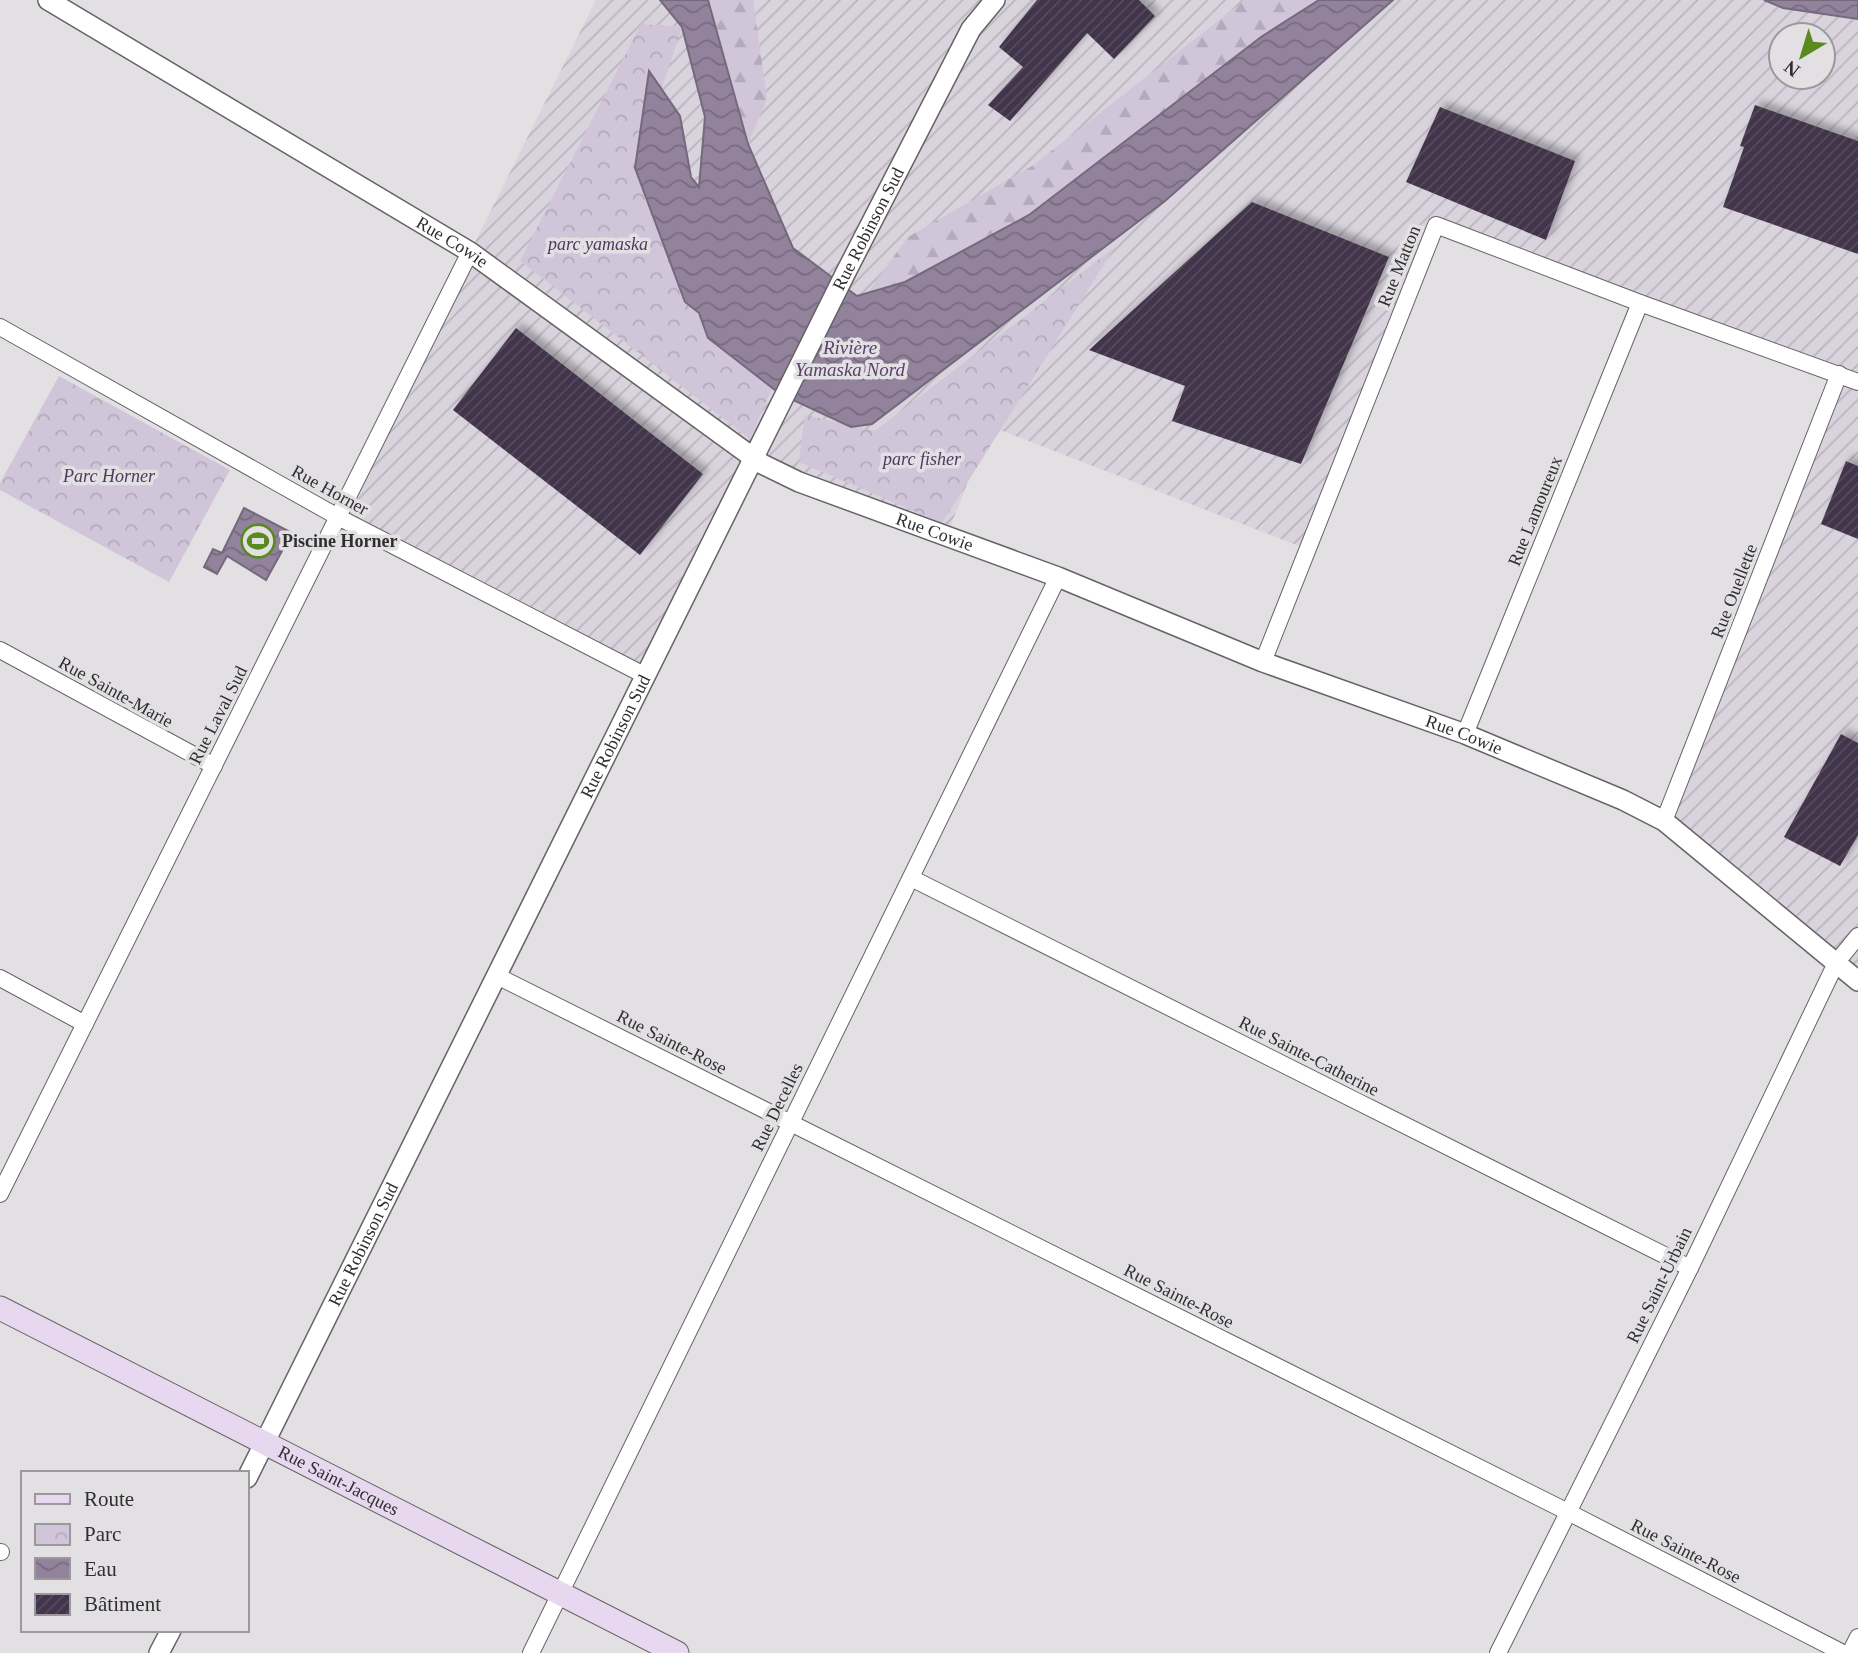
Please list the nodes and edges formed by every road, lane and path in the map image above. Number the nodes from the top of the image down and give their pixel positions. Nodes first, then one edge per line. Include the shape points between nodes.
1 (48, 0) edge
2 (995, 0) edge
3 (470, 252) junction
4 (1640, 303) junction
5 (0, 327) edge
6 (1839, 374) junction
7 (1858, 382) edge
8 (755, 459) junction
9 (338, 517) junction
10 (1058, 577) junction
11 (0, 650) edge
12 (1263, 662) junction
13 (646, 676) junction
14 (1465, 734) junction
15 (214, 766) junction
16 (1664, 821) junction
17 (911, 878) junction
18 (1858, 936) edge
19 (1836, 963) junction
20 (497, 976) junction
21 (0, 978) edge
22 (1858, 981) edge
23 (85, 1024) junction
24 (791, 1123) junction
25 (0, 1194) edge
26 (1689, 1268) junction
27 (0, 1308) edge
28 (264, 1443) junction
29 (248, 1476) edge
30 (1568, 1512) junction
31 (560, 1594) junction
32 (170, 1632) edge
33 (1858, 1637) edge
34 (159, 1653) edge
35 (531, 1653) edge
36 (677, 1653) edge
37 (1498, 1653) edge
38 (1843, 1653) edge
39 (1850, 1653) edge

1 - 3 street, Rue Cowie
2 - 8 street, Rue Robinson Sud via 971,29
3 - 8 street, Rue Cowie
3 - 9 street, Rue Laval Sud
4 - 6 street, Rue Matton
4 - 12 street, Rue Matton via 1436,225
4 - 14 street, Rue Lamoureux
5 - 9 street, Rue Horner
6 - 7 street, Rue Matton
6 - 16 street, Rue Ouellette
8 - 10 street, Rue Cowie via 799,482
8 - 13 street, Rue Robinson Sud
9 - 13 street, Rue Horner
9 - 15 street, Rue Laval Sud
10 - 12 street, Rue Cowie
10 - 17 street, Rue Decelles
11 - 15 street, Rue Sainte-Marie
12 - 14 street, Rue Cowie
13 - 20 street, Rue Robinson Sud
14 - 16 street, Rue Cowie
15 - 23 street, Rue Laval Sud
16 - 19 street, Rue Cowie
17 - 24 street, Rue Decelles
17 - 26 street, Rue Sainte-Catherine
18 - 19 street, Rue Saint-Urbain
19 - 22 street, Rue Cowie
19 - 26 street, Rue Saint-Urbain
20 - 24 street, Rue Sainte-Rose
20 - 28 street, Rue Robinson Sud
21 - 23 street
23 - 25 street, Rue Laval Sud
24 - 30 street, Rue Sainte-Rose
24 - 31 street, Rue Decelles
26 - 30 street, Rue Saint-Urbain
27 - 28 main road, Rue Saint-Jacques
28 - 29 street, Rue Robinson Sud
28 - 31 main road, Rue Saint-Jacques
30 - 37 street, Rue Saint-Urbain
30 - 38 street, Rue Sainte-Rose
31 - 35 street, Rue Decelles
31 - 36 main road, Rue Saint-Jacques
32 - 34 street
33 - 39 street

